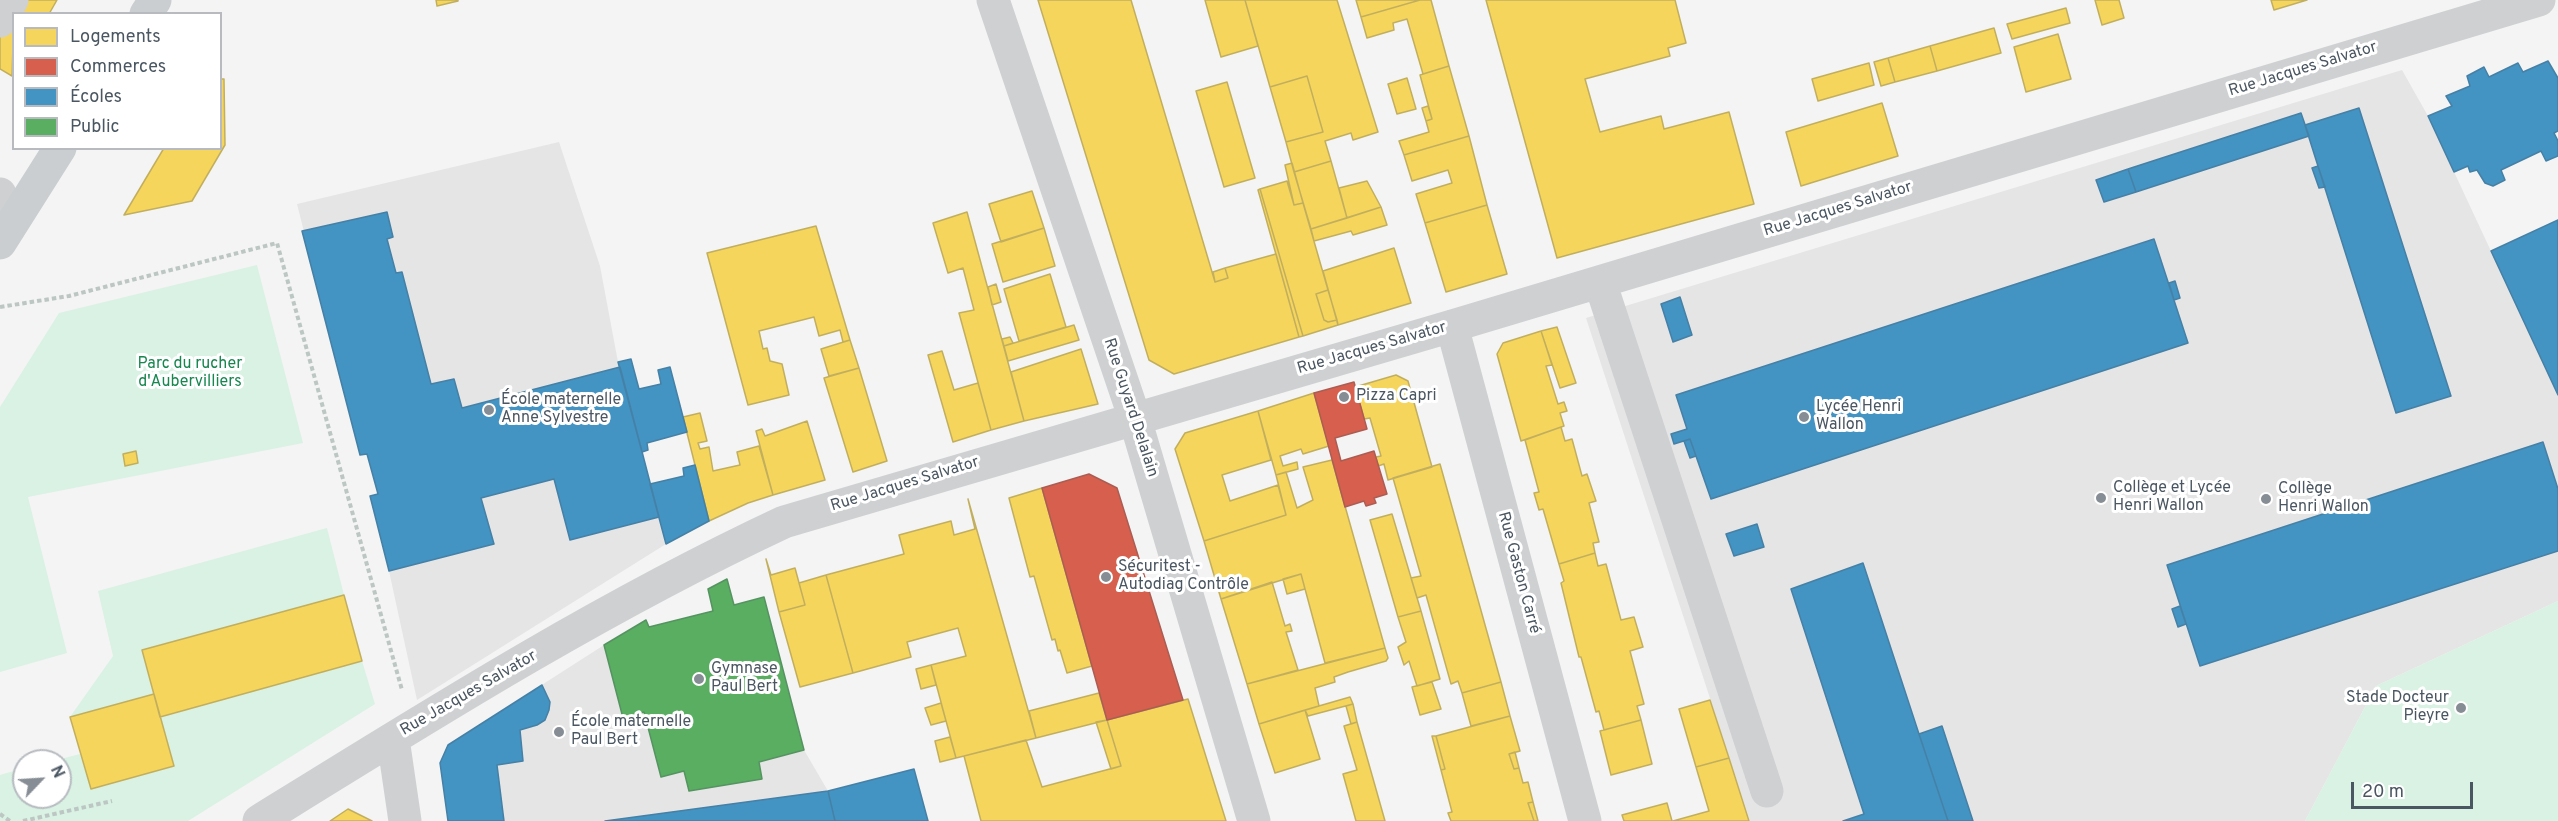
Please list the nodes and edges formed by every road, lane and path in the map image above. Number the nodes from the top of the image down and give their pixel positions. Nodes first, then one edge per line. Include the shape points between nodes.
1 (12, 0) edge
2 (993, 0) edge
3 (2539, 0) edge
4 (0, 21) edge
5 (59, 150) edge
6 (0, 194) edge
7 (5, 234) edge
8 (1600, 282) junction
9 (0, 307) edge
10 (1452, 326) junction
11 (1135, 419) junction
12 (402, 733) junction
13 (1767, 791) dead end
14 (112, 801) dead end
15 (0, 814) edge
16 (10, 821) edge
17 (22, 821) edge
18 (259, 821) edge
19 (405, 821) edge
20 (1254, 821) edge
21 (1585, 821) edge

1 - 4 street
2 - 11 street, Rue Guyard Delalain
3 - 8 street, Rue Jacques Salvator
5 - 7 main road
6 - 7 street
8 - 10 street, Rue Jacques Salvator
8 - 13 street
9 - 12 path via 69,296 277,243
10 - 11 street, Rue Jacques Salvator
10 - 21 street, Rue Gaston Carré
11 - 12 street, Rue Jacques Salvator via 784,522 716,553
11 - 20 street, Rue Guyard Delalain
12 - 18 street, Rue Jacques Salvator
12 - 19 street
14 - 17 path
15 - 16 path

